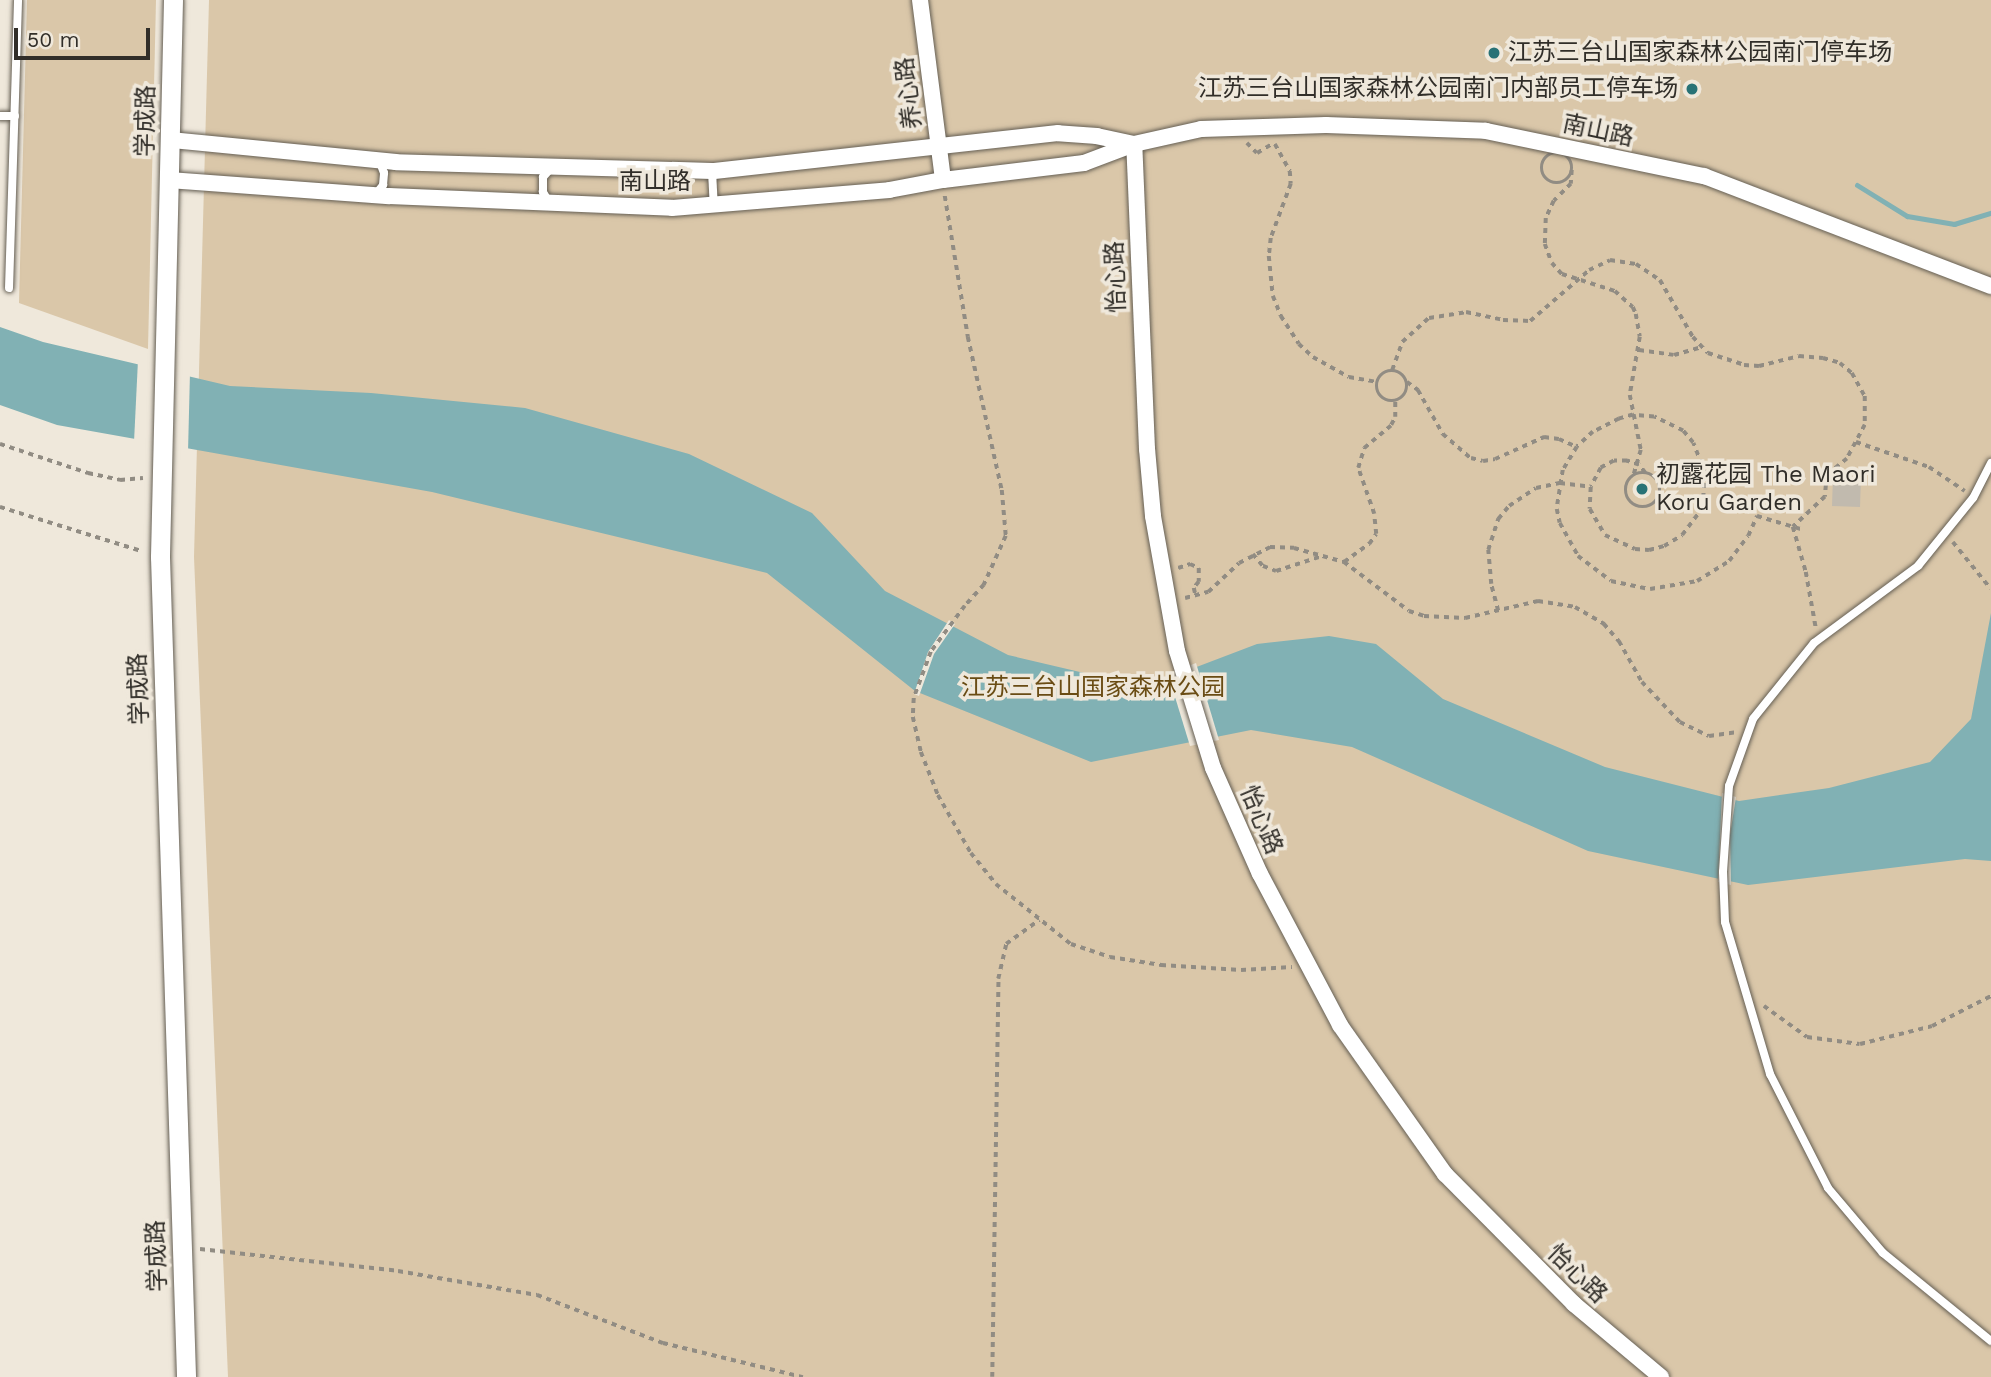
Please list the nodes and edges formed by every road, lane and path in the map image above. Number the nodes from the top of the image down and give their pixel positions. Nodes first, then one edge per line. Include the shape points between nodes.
1 (18, 0) edge
2 (173, 0) edge
3 (920, 0) edge
4 (0, 116) edge
5 (15, 116) junction
6 (170, 139) junction
7 (1274, 142) dead end
8 (1134, 144) junction
9 (939, 148) junction
10 (379, 160) junction
11 (551, 168) junction
12 (1572, 170) junction
13 (712, 171) junction
14 (169, 180) junction
15 (943, 180) junction
16 (375, 195) junction
17 (550, 203) junction
18 (715, 204) junction
19 (1576, 280) junction
20 (1991, 286) edge
21 (9, 288) dead end
22 (1702, 347) junction
23 (1639, 349) junction
24 (1392, 370) junction
25 (1377, 382) junction
26 (1407, 382) junction
27 (1395, 401) junction
28 (1633, 415) junction
29 (1856, 442) junction
30 (0, 444) edge
31 (1577, 447) junction
32 (1991, 463) edge
33 (1636, 464) junction
34 (162, 467) junction
35 (1645, 473) junction
36 (1634, 475) junction
37 (1560, 483) junction
38 (1591, 487) junction
39 (1973, 498) junction
40 (0, 507) edge
41 (1793, 527) junction
42 (1801, 529) dead end
43 (1946, 532) junction
44 (1253, 554) junction
45 (1324, 555) junction
46 (160, 557) junction
47 (1344, 562) junction
48 (1173, 572) dead end
49 (1991, 589) edge
50 (1176, 593) dead end
51 (1196, 597) junction
52 (1498, 611) junction
53 (1817, 640) junction
54 (1748, 729) junction
55 (1039, 920) junction
56 (1309, 966) junction
57 (1743, 990) junction
58 (1991, 996) edge
59 (180, 1247) junction
60 (1991, 1341) edge
61 (186, 1377) edge
62 (803, 1377) edge
63 (992, 1377) edge
64 (1661, 1377) edge

1 - 5 lane
2 - 6 street, 学成路
3 - 9 street, 养心路
4 - 5 lane
5 - 21 lane
6 - 10 street, 南山路
6 - 14 street, 学成路
7 - 25 path via 1290,171 1291,184 1271,238 1269,257 1273,296 1281,316 1313,357 1349,377
8 - 9 street, 南山路 via 1058,132
8 - 15 street, 南山路 via 1084,163
8 - 20 street, 南山路 via 1201,129 1326,125 1486,131 1704,176
8 - 56 street, 怡心路 via 1147,449 1153,516 1178,652 1213,768 1260,874
9 - 13 street, 南山路
9 - 15 street, 养心路
10 - 11 street, 南山路
10 - 16 lane via 383,185
11 - 13 street, 南山路
11 - 17 lane via 543,177 543,192
12 - 12 path via 1567,157 1558,153 1549,156 1542,168 1545,177 1559,183 1568,179
12 - 19 path via 1571,184 1549,209 1544,231 1552,263
13 - 18 lane
14 - 16 street, 南山路
14 - 34 street, 学成路
15 - 18 street, 南山路 via 889,190
15 - 55 path via 968,337 1002,490 1006,536 984,585 922,669 913,717 938,796 971,853 996,884
16 - 17 street, 南山路
17 - 18 street, 南山路 via 672,208
19 - 22 path via 1610,260 1636,264 1660,280
19 - 23 path via 1615,291 1633,307
19 - 24 path via 1530,321 1466,312 1429,318 1402,342
22 - 23 path via 1674,355
22 - 29 path via 1744,365 1799,356 1840,363 1852,373 1865,396 1865,425
23 - 28 path via 1631,384
24 - 25 path
24 - 26 path
25 - 27 path via 1381,396
26 - 27 path via 1406,392
26 - 31 path via 1418,390 1443,434 1471,458 1494,459 1544,437
27 - 47 path via 1391,425 1364,448 1358,468 1376,534
28 - 31 path via 1604,425
28 - 33 path via 1642,443
28 - 38 path via 1669,422 1693,443 1705,474 1702,508 1694,523 1664,546 1635,550 1605,535 1596,523 1590,509
29 - 39 path via 1929,467
29 - 41 path via 1847,458 1827,475 1825,497
30 - 34 path via 120,480
31 - 37 path
32 - 39 lane
33 - 35 path
33 - 36 path
33 - 38 path via 1614,461 1601,468
34 - 46 street, 学成路
35 - 36 path
35 - 36 path via 1655,478 1660,493 1654,503 1644,507 1633,504 1626,495
37 - 38 path
37 - 41 path via 1560,523 1577,556 1593,570 1630,587 1673,587 1715,572 1740,548 1757,516
37 - 52 path via 1523,495 1498,519 1488,550
39 - 43 lane
40 - 46 path
41 - 42 path
41 - 53 path via 1811,591
43 - 49 path
43 - 53 lane via 1917,566
44 - 45 path via 1270,547
44 - 45 path via 1263,566 1276,571
44 - 51 path
45 - 47 path
46 - 59 street, 学成路
47 - 52 path via 1409,611 1446,619
48 - 51 path via 1196,565 1201,574 1194,588
50 - 51 path
52 - 54 path via 1538,601 1575,607 1611,632 1642,682 1680,722 1709,736
53 - 54 lane
54 - 57 lane via 1736,762 1724,831 1725,922
55 - 56 path via 1071,944 1110,957 1241,970
55 - 63 path via 1006,944 998,979
56 - 64 street, 怡心路 via 1340,1025 1445,1174 1574,1304
57 - 58 path via 1807,1037 1860,1044 1932,1026
57 - 60 lane via 1770,1074 1828,1188 1883,1253
59 - 61 street, 学成路
59 - 62 path via 398,1271 537,1295 663,1343

